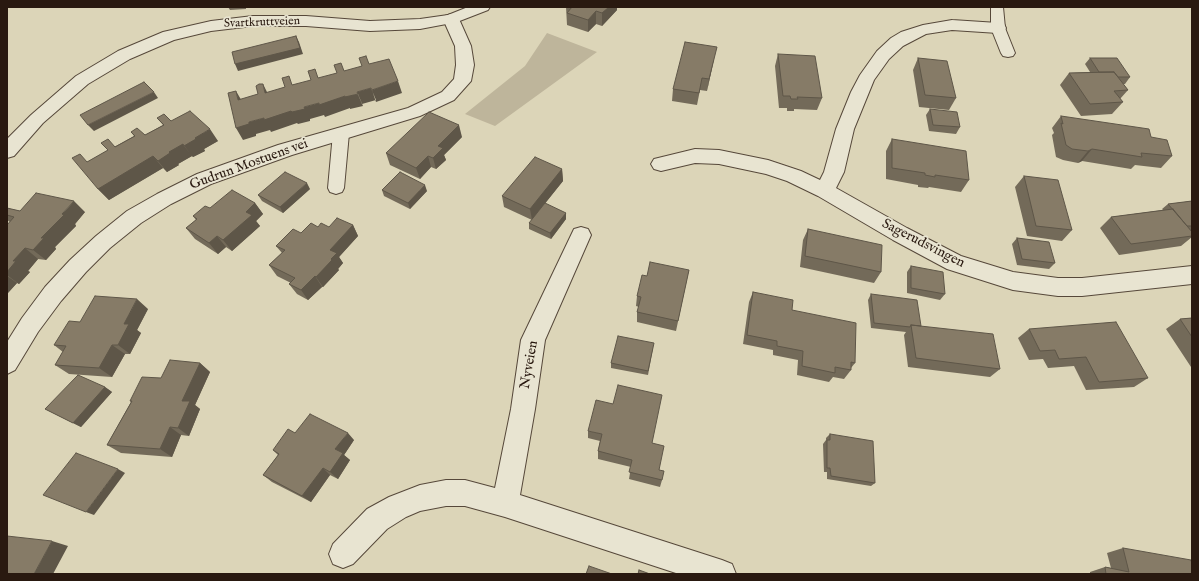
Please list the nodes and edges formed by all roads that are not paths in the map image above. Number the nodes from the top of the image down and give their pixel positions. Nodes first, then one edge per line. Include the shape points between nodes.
1 (482, 7) edge
2 (997, 7) edge
3 (451, 19) junction
4 (998, 28) junction
5 (1008, 53) dead end
6 (341, 133) junction
7 (7, 151) edge
8 (661, 164) dead end
9 (336, 188) dead end
10 (826, 191) junction
11 (581, 235) dead end
12 (1192, 274) edge
13 (7, 363) edge
14 (505, 504) junction
15 (343, 554) dead end
16 (722, 574) edge

1 - 3 street, Svartkruttveien
2 - 4 lane
3 - 6 street, Gudrun Mostuens vei via 466,55 464,73 456,88 428,107
3 - 7 street, Svartkruttveien via 387,26 253,21 210,26 170,36 124,55 82,80 37,119
4 - 5 lane
4 - 10 street via 952,26 923,30 897,42 883,55 860,92 845,129 834,172
6 - 9 lane
6 - 13 street, Gudrun Mostuens vei via 204,179 134,217 102,242 73,271 30,325
8 - 10 street, Sagerudsvingen via 694,156 730,158 768,167
10 - 12 street, Sagerudsvingen via 955,262 1013,281 1058,288
11 - 14 street, Nyveien via 533,340
14 - 15 street via 465,493 446,493 420,498 398,506 377,519
14 - 16 street

